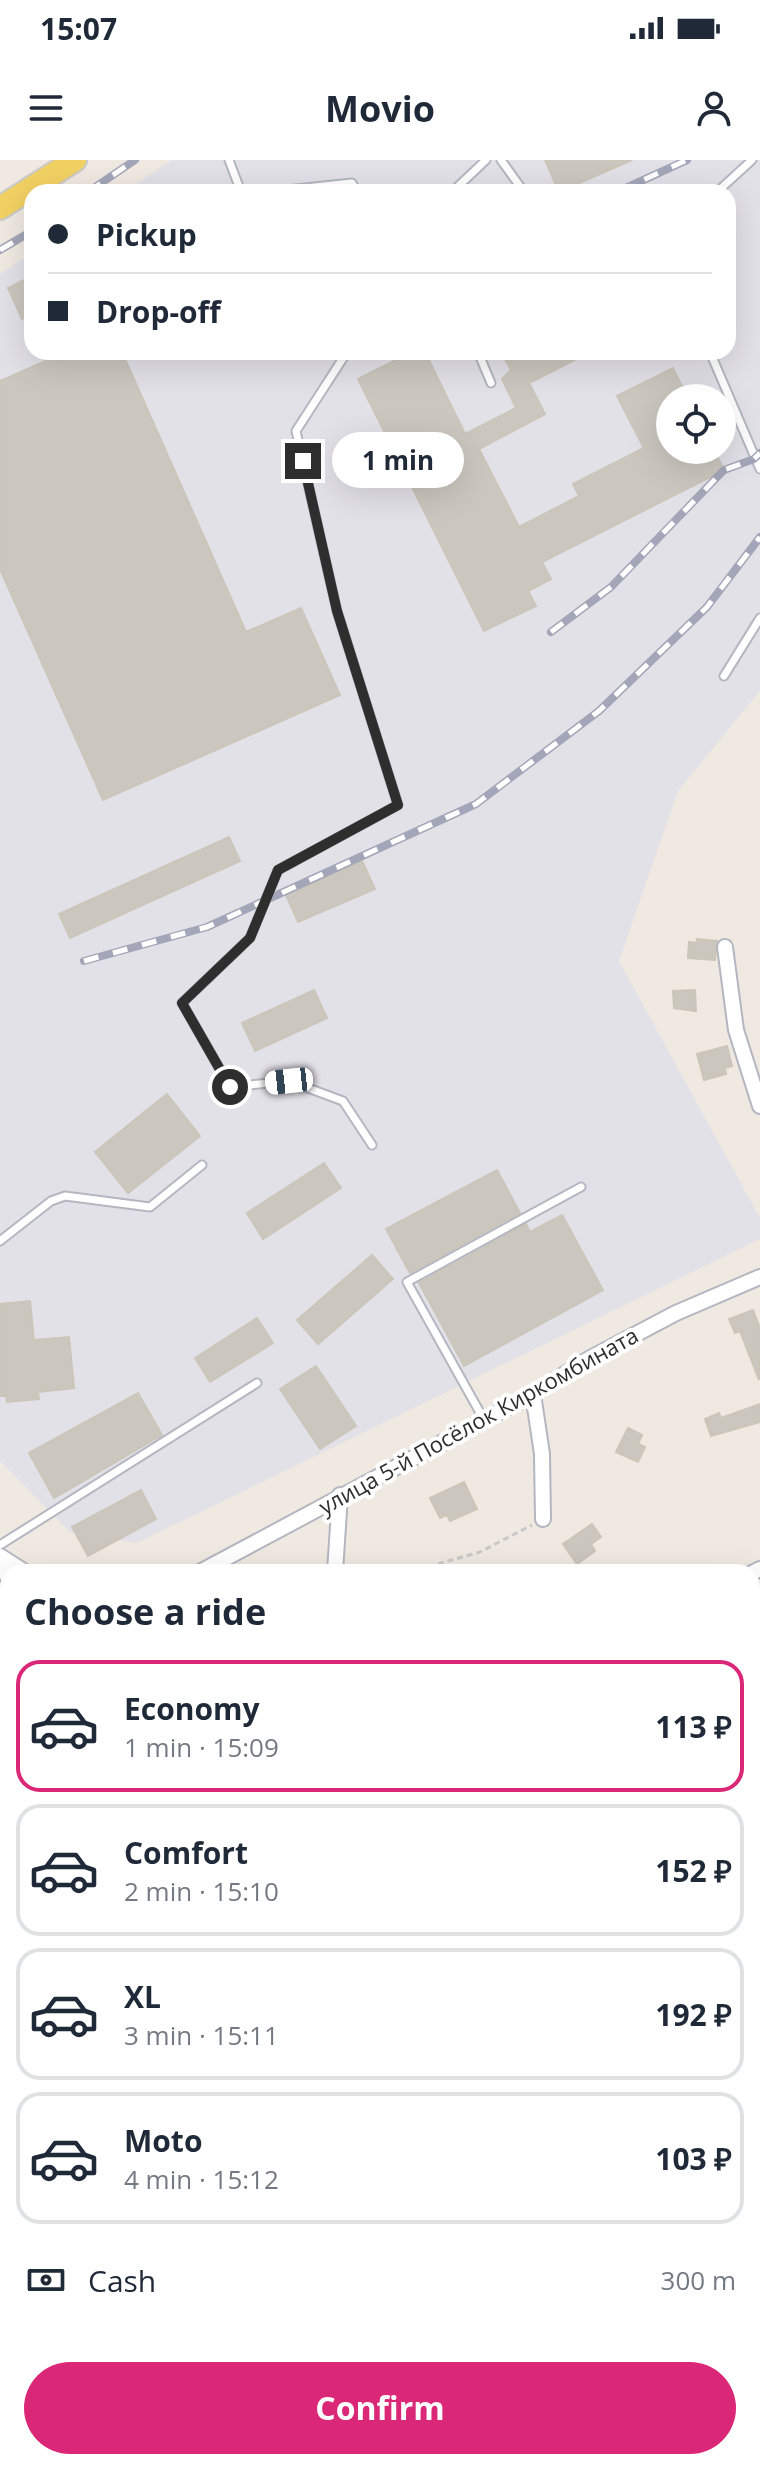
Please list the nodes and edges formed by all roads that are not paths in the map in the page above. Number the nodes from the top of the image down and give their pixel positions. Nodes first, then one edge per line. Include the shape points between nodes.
1 (75, 160) edge
2 (229, 160) edge
3 (486, 160) edge
4 (501, 160) edge
5 (752, 160) edge
6 (38, 184) edge
7 (238, 184) edge
8 (460, 184) edge
9 (518, 184) edge
10 (726, 184) edge
11 (24, 193) edge
12 (0, 208) edge
13 (342, 360) edge
14 (481, 360) edge
15 (713, 360) edge
16 (491, 383) dead end
17 (760, 469) edge
18 (760, 618) edge
19 (724, 676) dead end
20 (725, 947) dead end
21 (760, 1106) edge
22 (372, 1145) dead end
23 (202, 1165) dead end
24 (581, 1187) dead end
25 (0, 1241) edge
26 (760, 1277) edge
27 (257, 1383) dead end
28 (533, 1394) junction
29 (483, 1418) junction
30 (340, 1495) junction
31 (543, 1519) road end
32 (0, 1545) edge
33 (215, 1564) edge
34 (335, 1564) edge

1 - 6 main road
2 - 7 lane
3 - 8 lane
4 - 9 lane
5 - 10 lane
11 - 12 main road
13 - 22 lane via 296,431 337,611 398,805 278,870 250,938 182,1003 230,1087 289,1081 343,1101
14 - 16 lane
15 - 17 lane
18 - 19 lane
20 - 21 street via 736,1030
23 - 25 lane via 150,1207 65,1196
24 - 29 lane via 407,1282
26 - 28 street, улица 5-й Посёлок Киркомбината via 676,1313
27 - 32 lane
28 - 29 street, улица 5-й Посёлок Киркомбината
28 - 31 street via 542,1454
29 - 30 street, улица 5-й Посёлок Киркомбината
30 - 33 street, улица 5-й Посёлок Киркомбината
30 - 34 street

